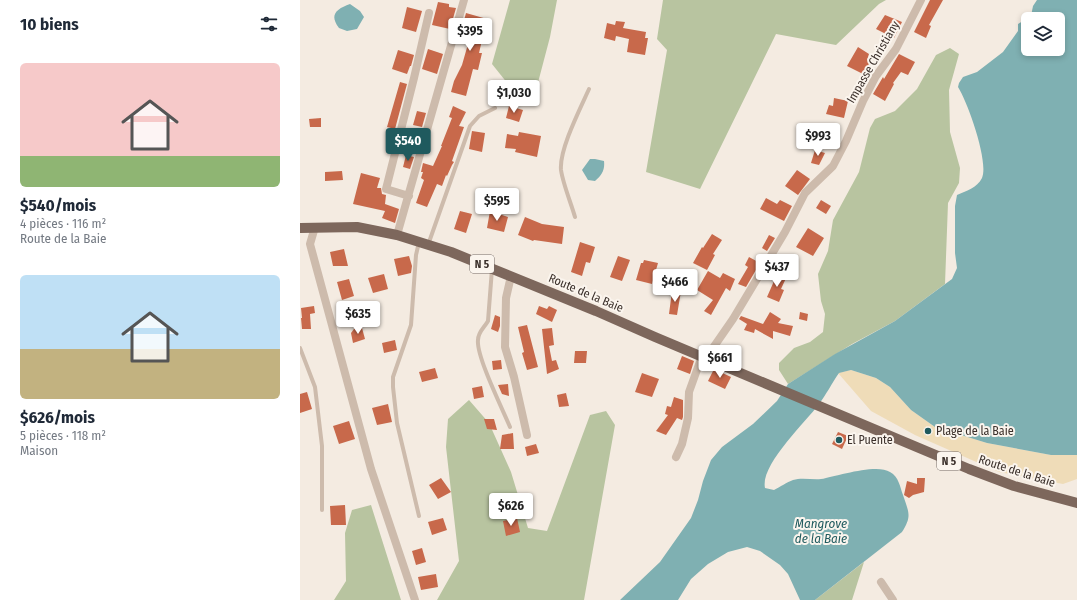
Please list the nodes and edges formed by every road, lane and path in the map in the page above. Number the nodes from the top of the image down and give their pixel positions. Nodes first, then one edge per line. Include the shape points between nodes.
1 (464, 0) edge
2 (921, 0) edge
3 (429, 13) dead end
4 (589, 89) dead end
5 (495, 108) dead end
6 (409, 196) junction
7 (575, 217) dead end
8 (314, 227) junction
9 (300, 228) edge
10 (398, 235) junction
11 (424, 243) junction
12 (492, 268) junction
13 (511, 276) junction
14 (300, 348) edge
15 (704, 357) junction
16 (510, 427) dead end
17 (527, 435) dead end
18 (676, 457) dead end
19 (1077, 502) edge
20 (322, 510) dead end
21 (420, 516) dead end
22 (881, 582) dead end
23 (415, 600) edge
24 (893, 600) edge

1 - 6 street
2 - 15 street, Impasse Christiany via 896,49 876,76 833,166 805,193 733,319
3 - 6 street via 386,189
4 - 7 lane via 562,157 561,170
5 - 11 lane via 479,116 470,126
6 - 10 street
8 - 9 main road, Route de la Baie / N 5
8 - 10 main road, Route de la Baie / N 5 via 357,227
8 - 23 street via 310,244 312,252 371,469
10 - 11 main road, Route de la Baie / N 5
11 - 12 main road, Route de la Baie / N 5
11 - 21 lane via 416,255 411,325 393,387 397,423
12 - 13 main road, Route de la Baie / N 5
12 - 16 lane via 488,321 479,333 477,342
13 - 15 main road, Route de la Baie / N 5
13 - 17 street via 506,298 505,347
14 - 20 lane via 315,387 322,446
15 - 18 street, Impasse Christiany via 689,392 688,418
15 - 19 main road, Route de la Baie / N 5 via 1014,486
22 - 24 street

